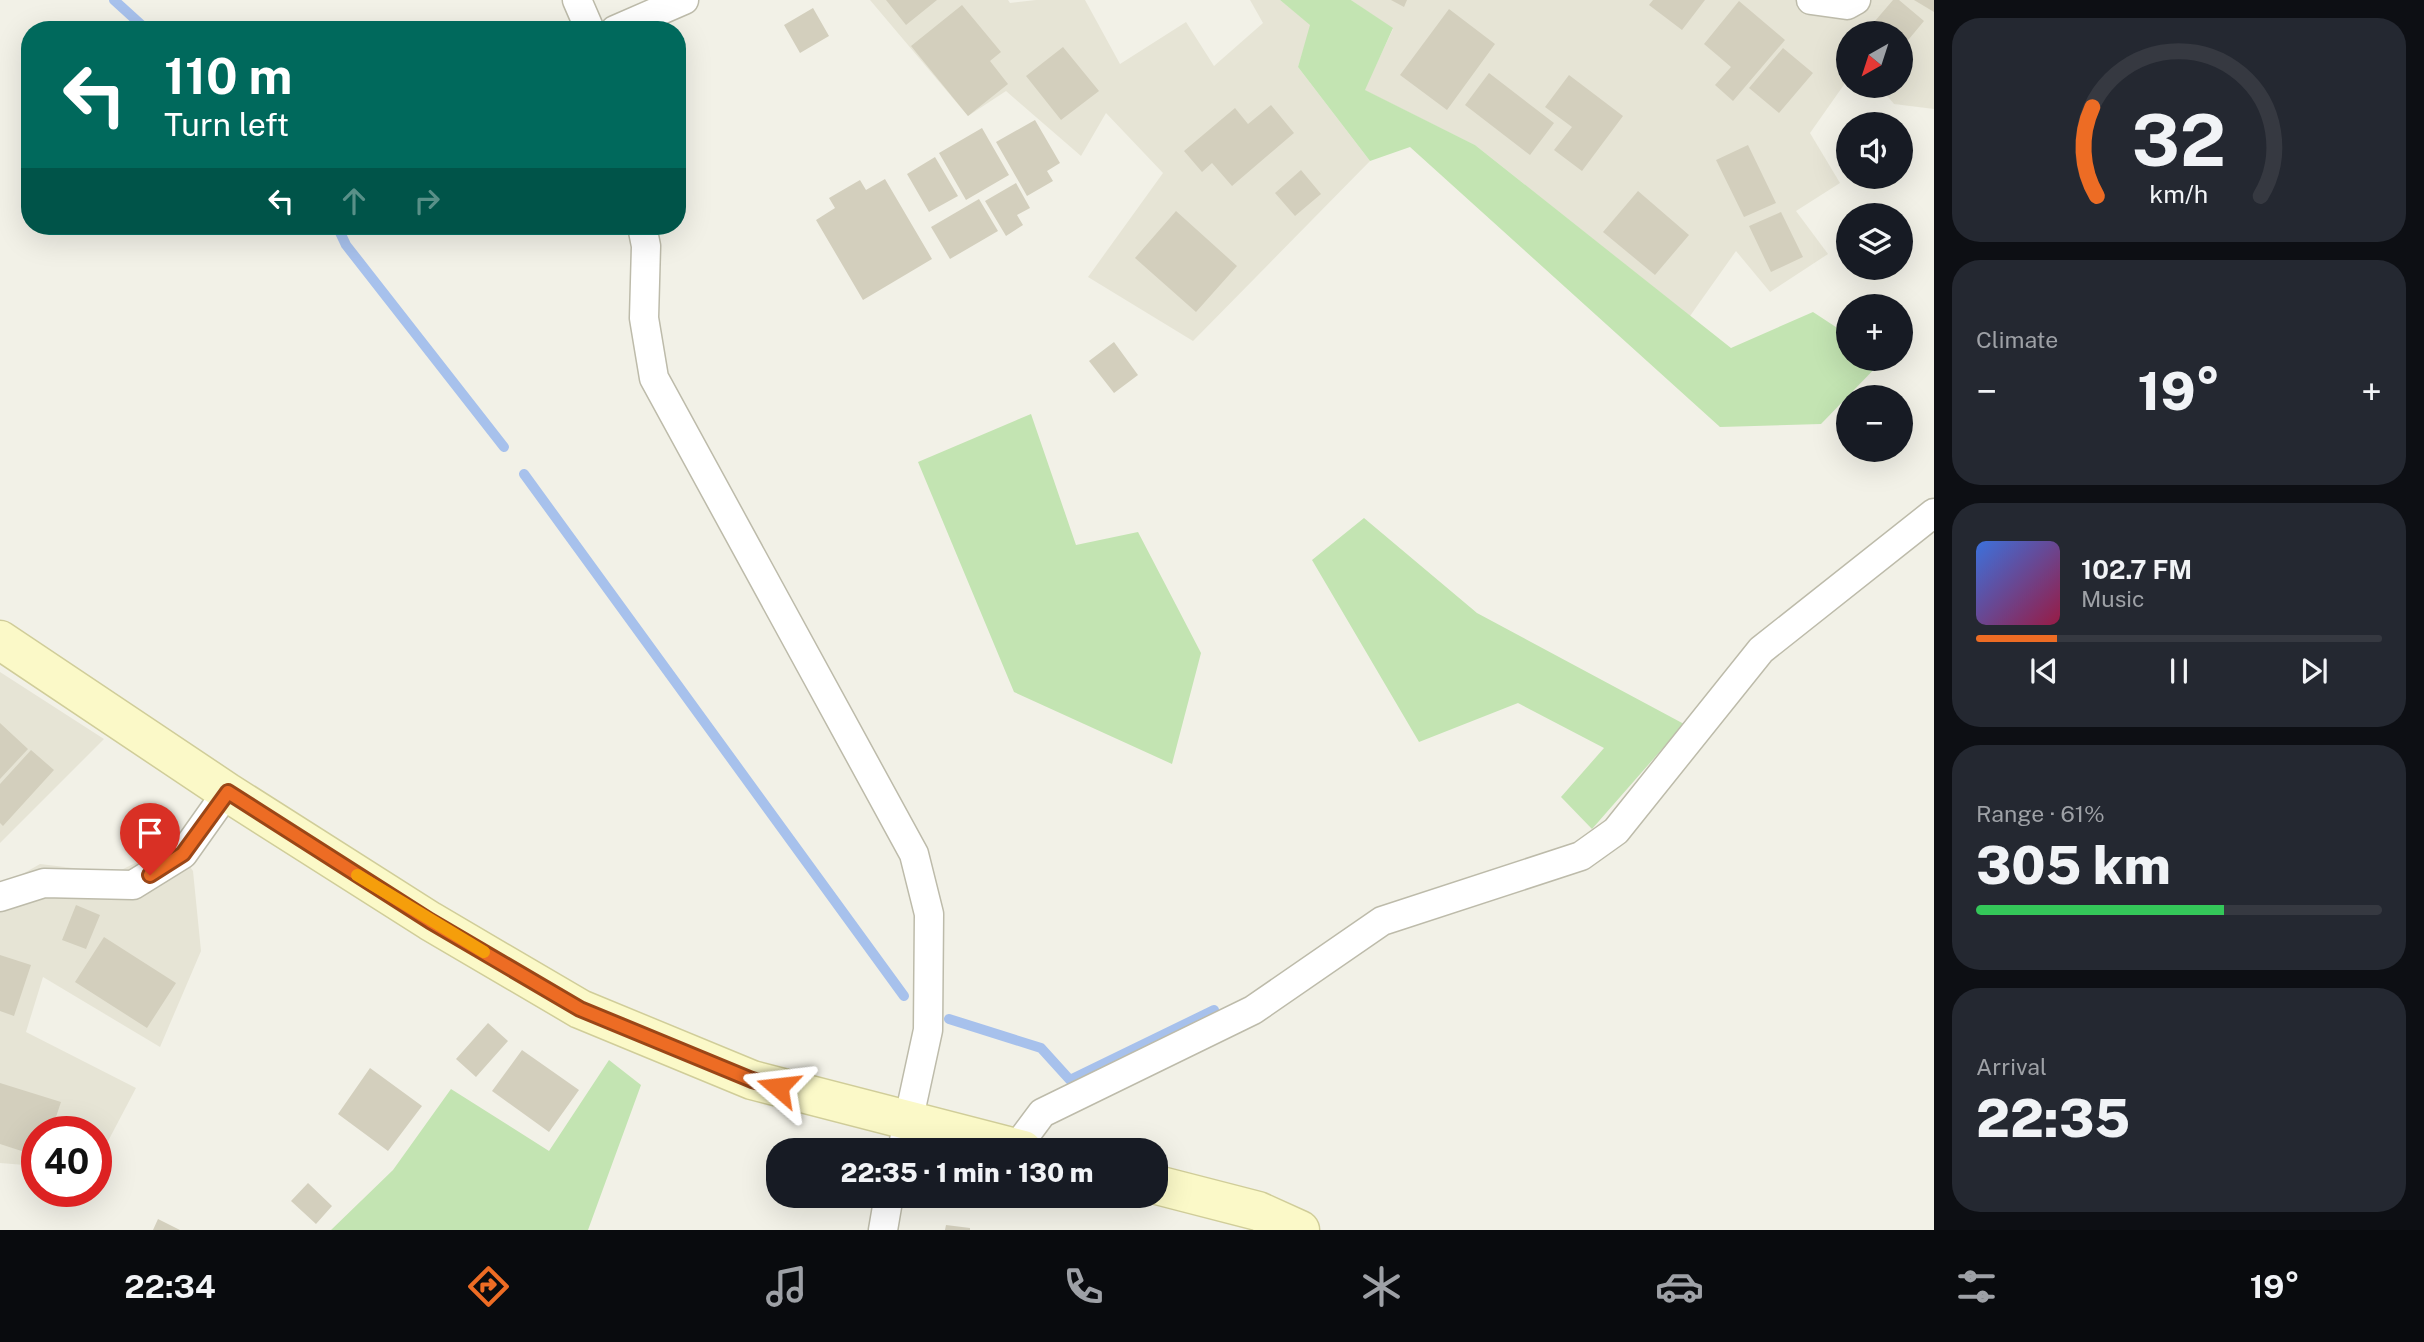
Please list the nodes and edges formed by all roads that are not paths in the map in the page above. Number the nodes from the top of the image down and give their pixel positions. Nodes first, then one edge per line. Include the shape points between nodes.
1 (577, 0) edge
2 (684, 0) edge
3 (1811, 0) edge
4 (1856, 0) edge
5 (586, 21) edge
6 (636, 21) edge
7 (644, 235) edge
8 (1934, 513) edge
9 (0, 640) edge
10 (228, 792) junction
11 (0, 897) edge
12 (906, 1136) edge
13 (1026, 1138) edge
14 (1168, 1188) edge
15 (887, 1208) edge
16 (883, 1230) edge
17 (1300, 1230) edge

1 - 5 street
2 - 6 street
3 - 4 street via 1847,5
7 - 12 street via 644,318 654,378 914,854 929,914 928,1030
8 - 13 street via 1760,650 1616,831 1581,856 1382,921 1253,1010 1042,1113
9 - 10 street
10 - 11 street via 183,854 133,886 44,883
10 - 12 street via 430,921 580,1009 752,1080
14 - 17 street via 1258,1211
15 - 16 street

